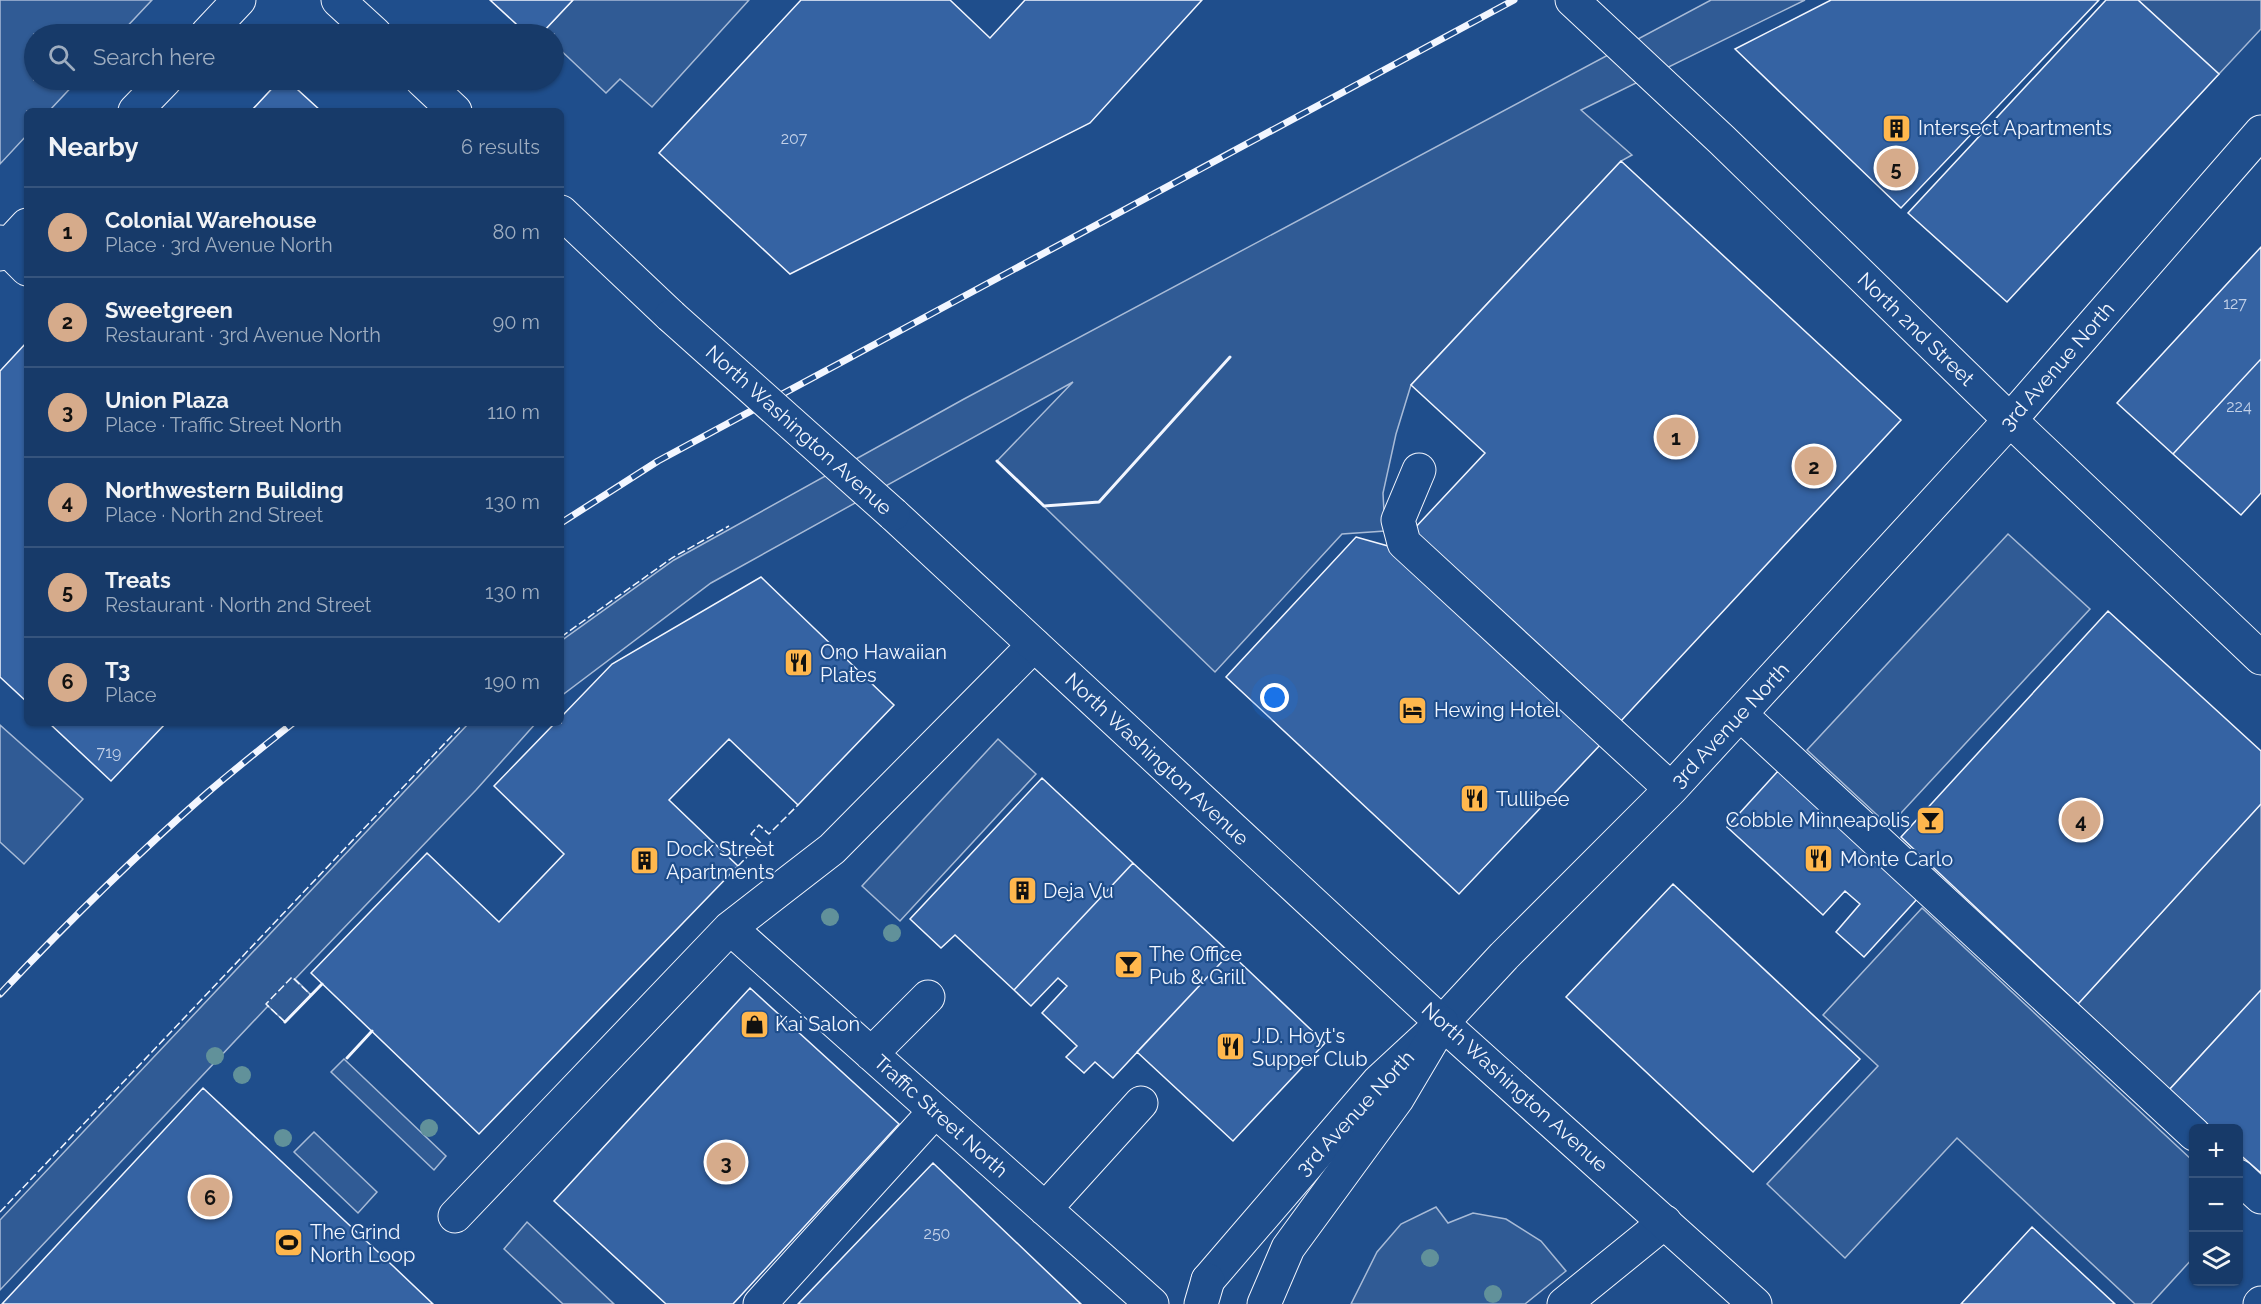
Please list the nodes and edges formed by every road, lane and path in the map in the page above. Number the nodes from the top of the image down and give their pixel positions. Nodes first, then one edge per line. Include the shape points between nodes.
1 (239, 0) edge
2 (338, 0) edge
3 (1572, 0) edge
4 (216, 24) edge
5 (364, 24) edge
6 (155, 90) edge
7 (433, 90) edge
8 (138, 108) edge
9 (452, 108) edge
10 (2261, 132) edge
11 (564, 215) edge
12 (2010, 420) junction
13 (1419, 470) dead end
14 (1034, 645) junction
15 (2261, 658) edge
16 (1740, 714) junction
17 (1671, 789) junction
18 (730, 928) junction
19 (928, 997) dead end
20 (1442, 1023) junction
21 (871, 1054) junction
22 (1141, 1103) dead end
23 (935, 1111) junction
24 (2189, 1130) edge
25 (2240, 1178) edge
26 (2261, 1197) edge
27 (1045, 1209) junction
28 (455, 1216) dead end
29 (1665, 1222) junction
30 (1204, 1292) edge
31 (760, 1304) edge
32 (1152, 1304) edge
33 (1184, 1304) edge
34 (1264, 1304) edge
35 (1564, 1304) edge
36 (1755, 1304) edge

1 - 4 main road
2 - 5 main road
3 - 12 main road, North 2nd Street
6 - 8 main road
7 - 9 main road
10 - 12 main road, 3rd Avenue North
11 - 14 main road, North Washington Avenue, bridge
12 - 15 main road, North 2nd Street
12 - 16 main road, 3rd Avenue North
13 - 17 main road via 1398,520 1404,543
14 - 18 main road via 832,849
14 - 20 main road, North Washington Avenue
16 - 17 main road, 3rd Avenue North
16 - 24 main road
17 - 20 main road, 3rd Avenue North
18 - 21 main road, Traffic Street North
18 - 28 main road
19 - 21 main road
20 - 29 main road, North Washington Avenue
20 - 30 main road, 3rd Avenue North via 1379,1081
20 - 34 main road via 1397,1099 1288,1248
21 - 23 main road, Traffic Street North
22 - 27 main road
23 - 27 main road, Traffic Street North
23 - 31 main road
25 - 26 main road
27 - 32 main road, Traffic Street North
29 - 35 main road
29 - 36 main road, North Washington Avenue
30 - 33 main road, 3rd Avenue North

